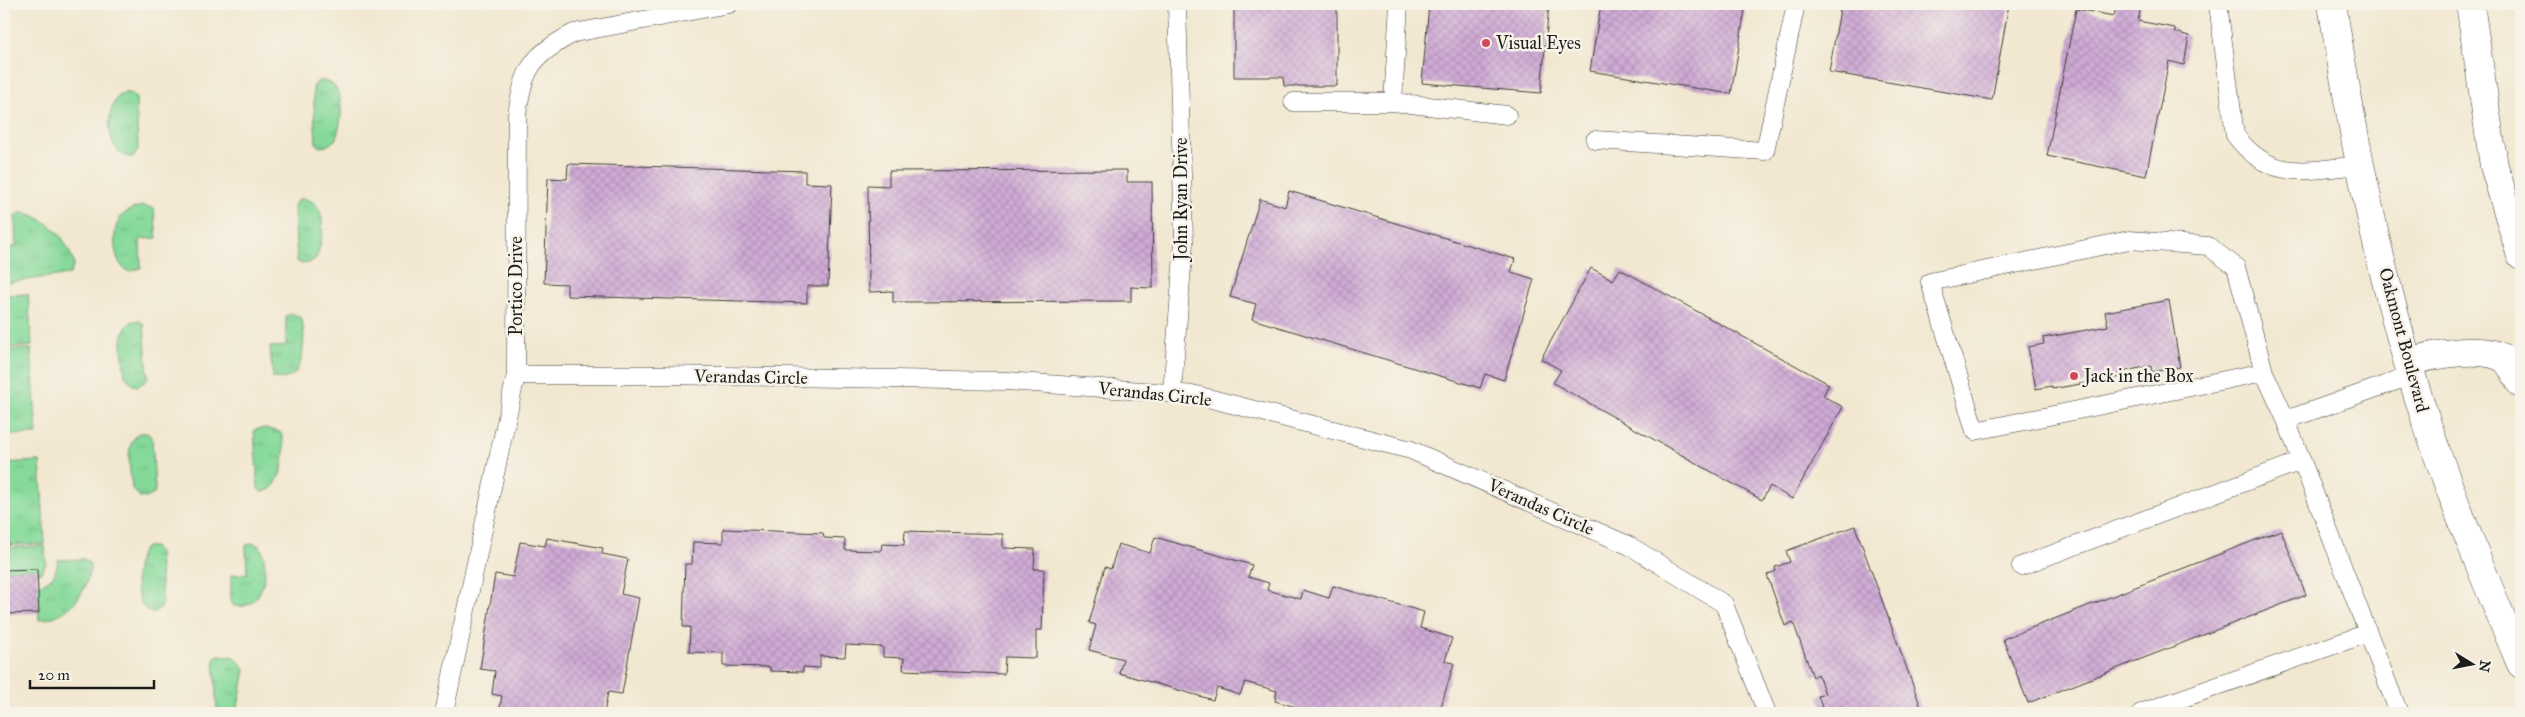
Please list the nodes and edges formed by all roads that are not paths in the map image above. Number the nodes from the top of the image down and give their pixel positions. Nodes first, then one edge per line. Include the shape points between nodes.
1 (729, 4) edge
2 (1177, 4) edge
3 (1399, 4) edge
4 (1796, 4) edge
5 (2218, 4) edge
6 (2332, 4) edge
7 (2470, 4) edge
8 (1293, 102) dead end
9 (1393, 102) junction
10 (1507, 115) dead end
11 (1595, 140) dead end
12 (2360, 165) junction
13 (2521, 254) edge
14 (2411, 369) junction
15 (2264, 372) junction
16 (516, 375) junction
17 (2521, 384) edge
18 (1172, 393) junction
19 (2286, 420) junction
20 (2301, 461) junction
21 (2021, 566) dead end
22 (2368, 633) junction
23 (2521, 664) edge
24 (444, 713) edge
25 (1767, 713) edge
26 (2141, 713) edge
27 (2399, 713) edge

1 - 16 lane, Portico Drive via 574,33 532,62 521,88 517,115
2 - 18 lane, John Ryan Drive via 1184,242
3 - 9 lane
4 - 11 lane via 1765,151
5 - 12 lane via 2235,135 2248,152 2265,164 2285,170
6 - 12 main road, Oakmont Boulevard
7 - 13 main road via 2494,166
8 - 9 lane
9 - 10 lane
12 - 14 main road, Oakmont Boulevard
14 - 17 main road via 2423,358 2454,352 2483,352 2506,360
14 - 19 lane
14 - 23 main road, Oakmont Boulevard via 2472,548
15 - 15 lane via 2236,267 2208,246 2129,240 1930,282 1975,431
15 - 19 lane
16 - 18 lane, Verandas Circle via 1006,381
16 - 24 lane, Portico Drive
18 - 25 lane, Verandas Circle via 1196,395 1411,450 1630,546 1724,604
19 - 20 lane
20 - 21 lane
20 - 22 lane
22 - 26 lane
22 - 27 lane

